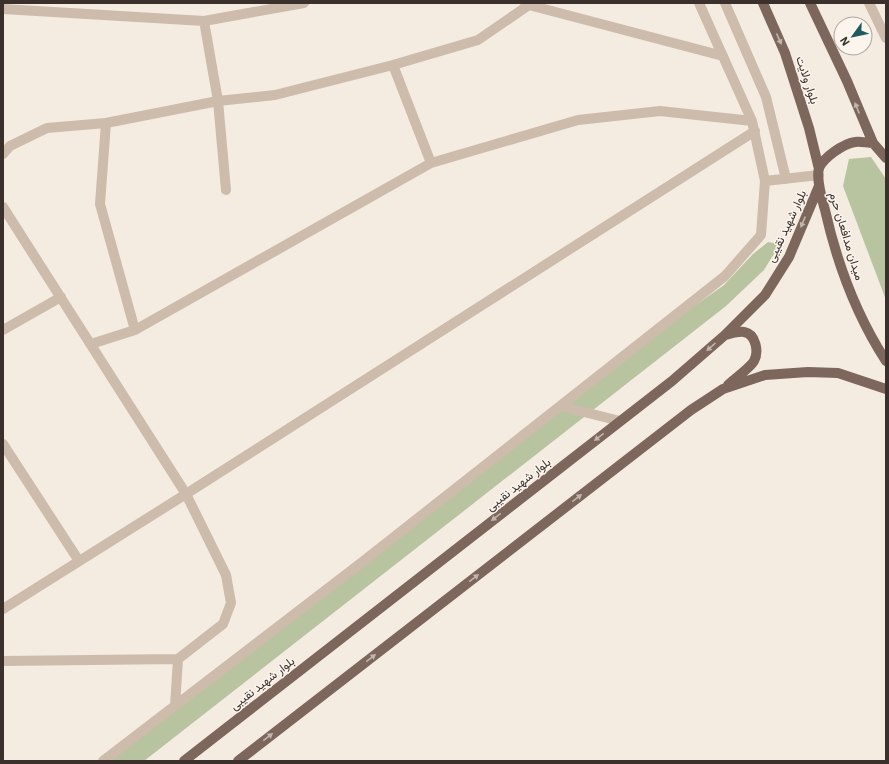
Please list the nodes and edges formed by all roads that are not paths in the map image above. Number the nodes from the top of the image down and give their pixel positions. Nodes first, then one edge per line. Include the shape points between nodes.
1 (304, 3) edge
2 (699, 3) edge
3 (724, 3) edge
4 (763, 3) edge
5 (810, 3) edge
6 (869, 3) edge
7 (527, 4) edge
8 (3, 9) edge
9 (204, 21) junction
10 (886, 38) edge
11 (723, 56) junction
12 (393, 65) junction
13 (218, 100) junction
14 (752, 120) junction
15 (106, 123) junction
16 (754, 131) junction
17 (873, 143) junction
18 (3, 154) edge
19 (886, 158) edge
20 (431, 163) junction
21 (819, 172) junction
22 (786, 179) junction
23 (765, 181) junction
24 (819, 186) junction
25 (226, 190) dead end
26 (3, 207) edge
27 (61, 297) junction
28 (3, 330) edge
29 (136, 330) junction
30 (725, 336) junction
31 (91, 344) junction
32 (886, 361) edge
33 (723, 389) junction
34 (886, 389) edge
35 (560, 406) junction
36 (620, 421) junction
37 (3, 444) edge
38 (186, 494) junction
39 (79, 561) junction
40 (3, 609) edge
41 (178, 659) junction
42 (3, 661) edge
43 (175, 706) junction
44 (103, 761) edge
45 (184, 761) edge
46 (238, 761) edge

1 - 9 street
2 - 11 street
3 - 22 street via 766,97
4 -> 21 main road, بلوار ولایت via 785,53 809,128
17 -> 5 main road
6 - 10 street
7 - 11 street
7 - 12 street via 478,40
8 - 9 street
9 - 13 street
11 - 14 street
12 - 13 street via 275,95
12 - 20 street
13 - 15 street
13 - 25 street
14 - 16 street
14 - 20 street via 660,111 578,120
15 - 18 street via 47,128 10,146
15 - 29 street via 100,204
16 - 23 street
16 - 38 street
17 - 19 main road
17 - 21 main road via 855,142 840,148 827,156
20 - 29 street
21 - 22 street
21 - 24 main road, میدان مدافعان حرم
22 - 23 street
23 - 35 street via 761,235 725,276
24 -> 30 main road, بلوار شهید نقیبی via 789,257 765,295
24 - 32 main road, میدان مدافعان حرم via 839,263 863,320
26 - 27 street
27 - 28 street
27 - 31 street
29 - 31 street
30 - 33 main road via 743,332 748,334 757,350 754,362
30 -> 36 main road, بلوار شهید نقیبی
31 - 38 street
33 - 34 main road via 765,375 808,372 838,373
46 -> 33 main road via 684,415
35 - 36 street
35 - 43 street
36 -> 45 main road, بلوار شهید نقیبی
37 - 39 street
38 - 39 street
38 - 41 street via 226,575 231,603 223,624
39 - 40 street
41 - 42 street
41 - 43 street
43 - 44 street

